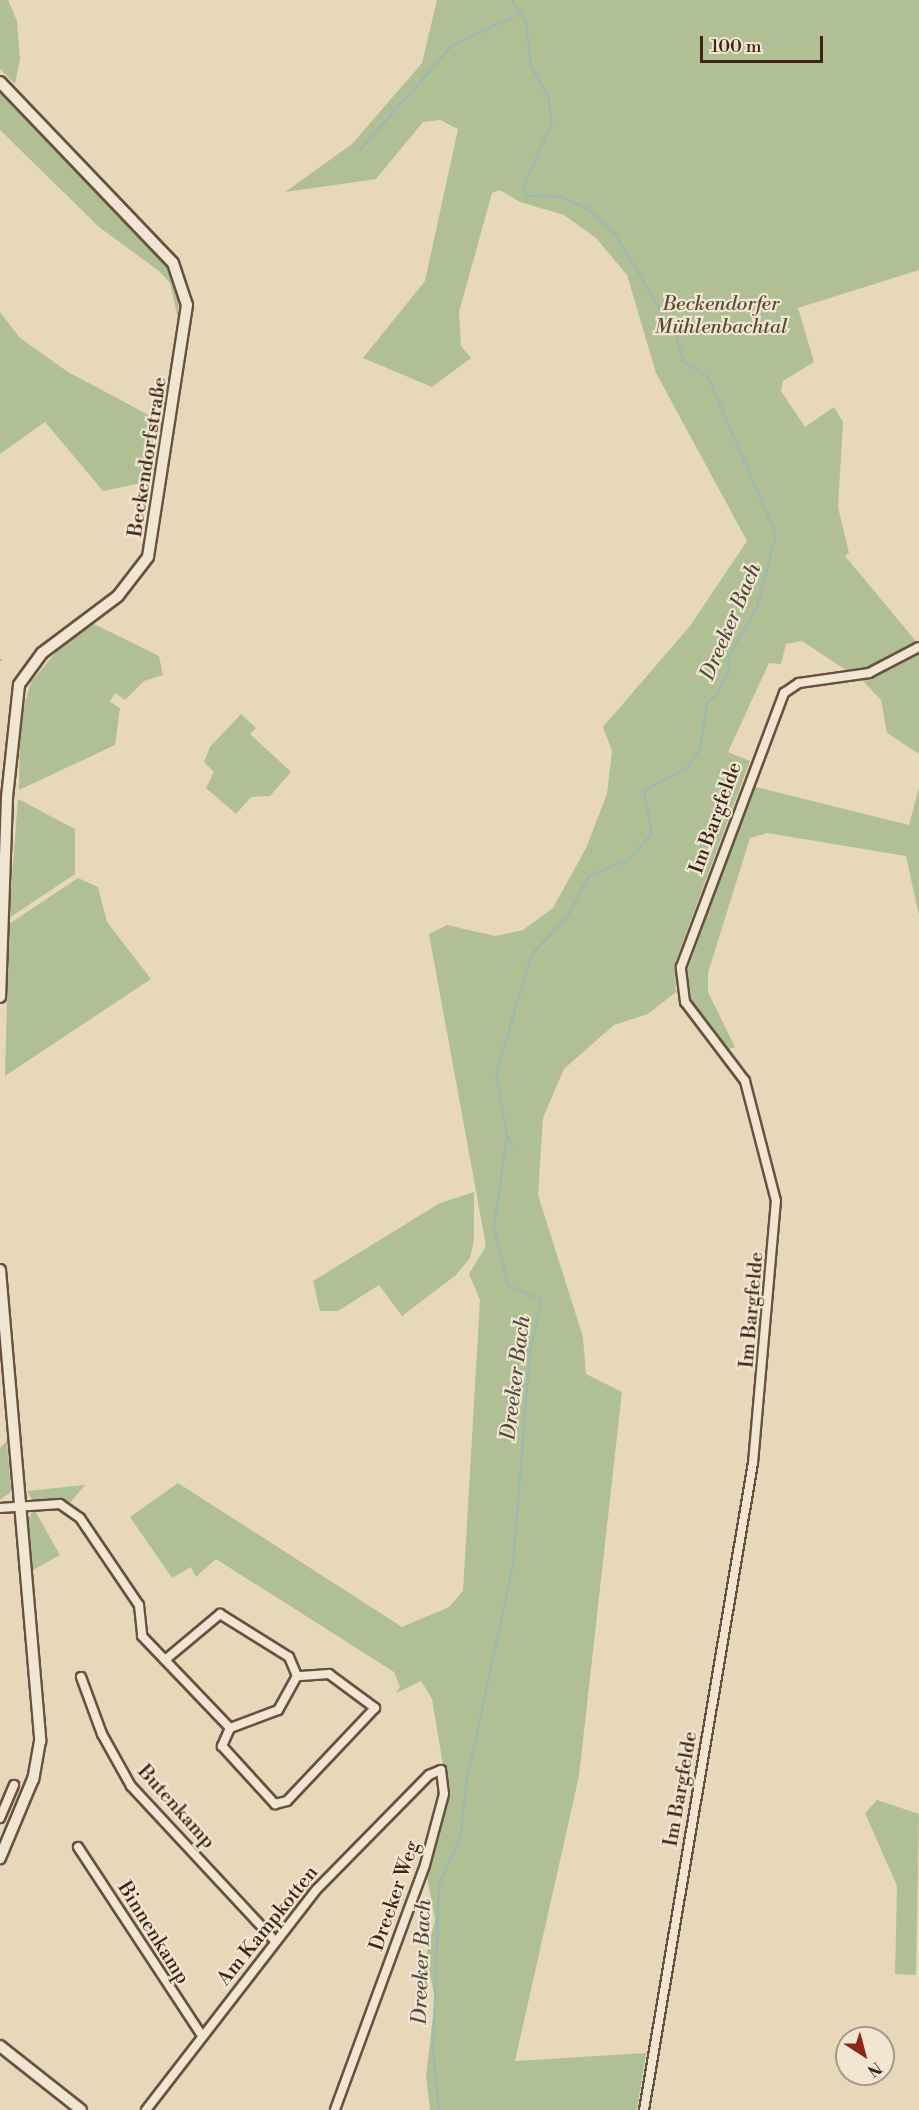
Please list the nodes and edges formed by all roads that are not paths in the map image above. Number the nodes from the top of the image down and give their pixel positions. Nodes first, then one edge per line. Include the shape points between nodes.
1 (0, 82) edge
2 (919, 647) edge
3 (0, 997) edge
4 (0, 1270) edge
5 (21, 1506) junction
6 (0, 1508) edge
7 (165, 1660) junction
8 (297, 1676) junction
9 (81, 1677) dead end
10 (230, 1728) junction
11 (429, 1774) joint
12 (14, 1785) dead end
13 (0, 1818) edge
14 (78, 1847) dead end
15 (0, 1858) edge
16 (276, 1941) junction
17 (202, 2036) junction
18 (0, 2046) edge
19 (81, 2110) edge
20 (146, 2110) edge
21 (335, 2110) edge
22 (644, 2110) edge

1 - 3 street, Beckendorfstraße via 173,263 187,305 148,557 118,596 42,653 17,693
2 - 22 street, Im Bargfelde via 869,673 799,683 784,693 737,805 681,967 684,1002 745,1081 776,1201 753,1463
4 - 5 street
5 - 6 street
5 - 7 street via 60,1504 80,1518 139,1605 142,1636
5 - 15 street via 40,1742 33,1779
7 - 8 street via 219,1614 284,1653
7 - 10 street
8 - 10 street via 273,1715
8 - 10 street via 328,1674 375,1708 287,1801 275,1804 268,1800 228,1757 224,1737
9 - 16 street, Butenkamp via 102,1734 131,1786
11 - 16 street, Am Kampkotten via 316,1889
11 - 21 street, Dreeker Weg via 441,1770 444,1794 425,1865
12 - 13 street
14 - 17 street, Binnenkamp
16 - 17 street, Am Kampkotten
17 - 20 street, Am Kampkotten
18 - 19 street

